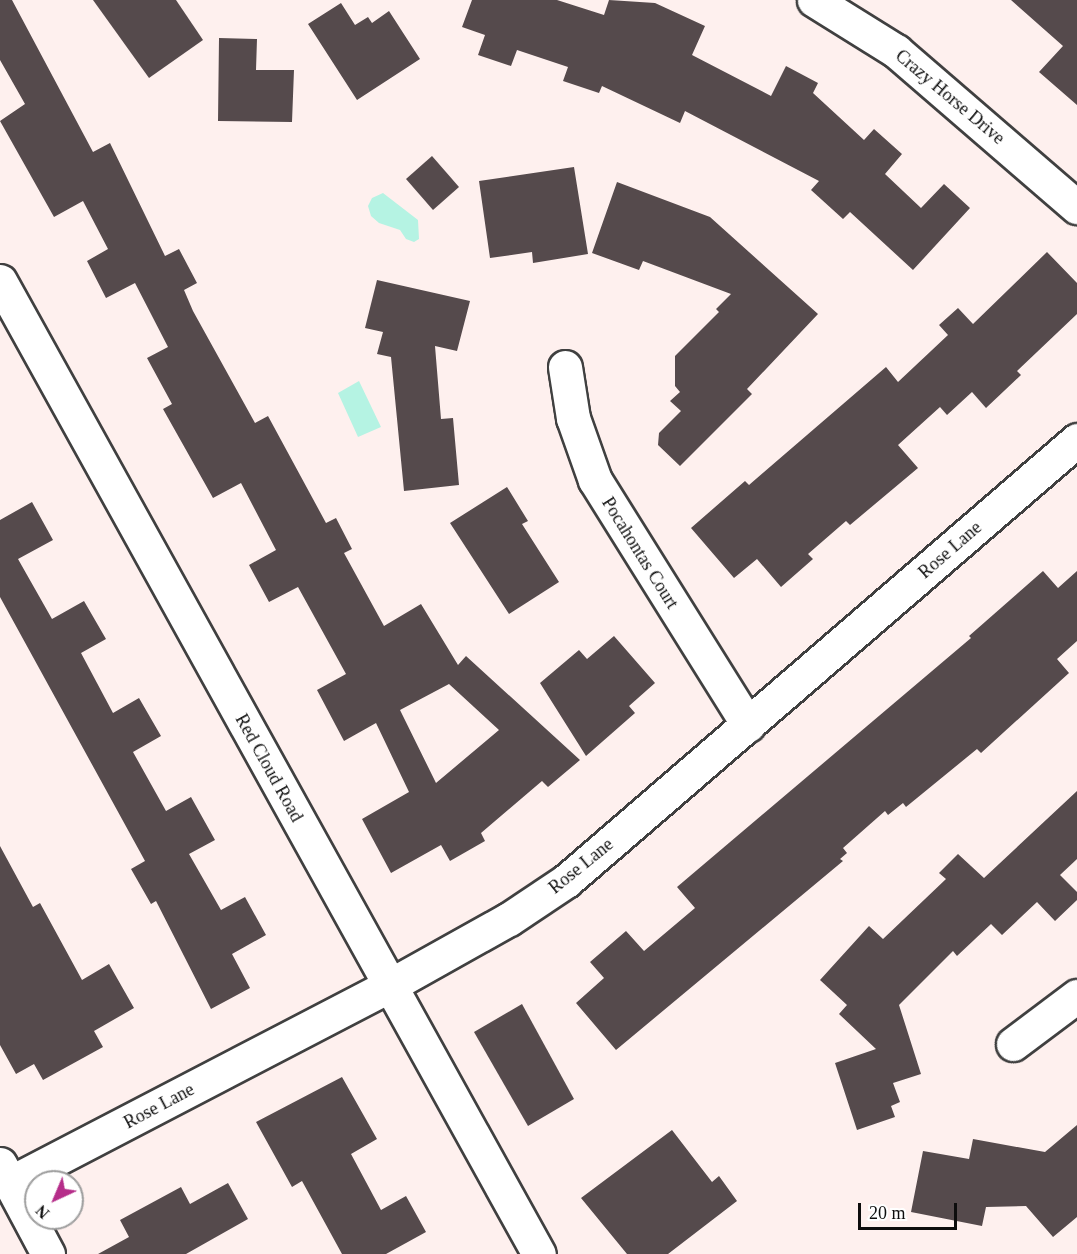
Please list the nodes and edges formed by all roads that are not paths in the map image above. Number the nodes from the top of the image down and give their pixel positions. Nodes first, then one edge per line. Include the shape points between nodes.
1 (814, 0) edge
2 (1077, 207) edge
3 (0, 281) edge
4 (565, 367) dead end
5 (1077, 440) edge
6 (748, 725) junction
7 (389, 986) junction
8 (1077, 996) edge
9 (1013, 1044) dead end
10 (5, 1173) edge
11 (48, 1254) edge
12 (538, 1254) edge

1 - 2 street, Crazy Horse Drive via 896,51
3 - 7 street, Red Cloud Road
4 - 6 street, Pocahontas Court via 573,418 595,480
5 - 6 street, Rose Lane
6 - 7 street, Rose Lane via 566,880 509,919
7 - 10 street, Rose Lane
7 - 12 street, Red Cloud Road
8 - 9 street
10 - 11 street

